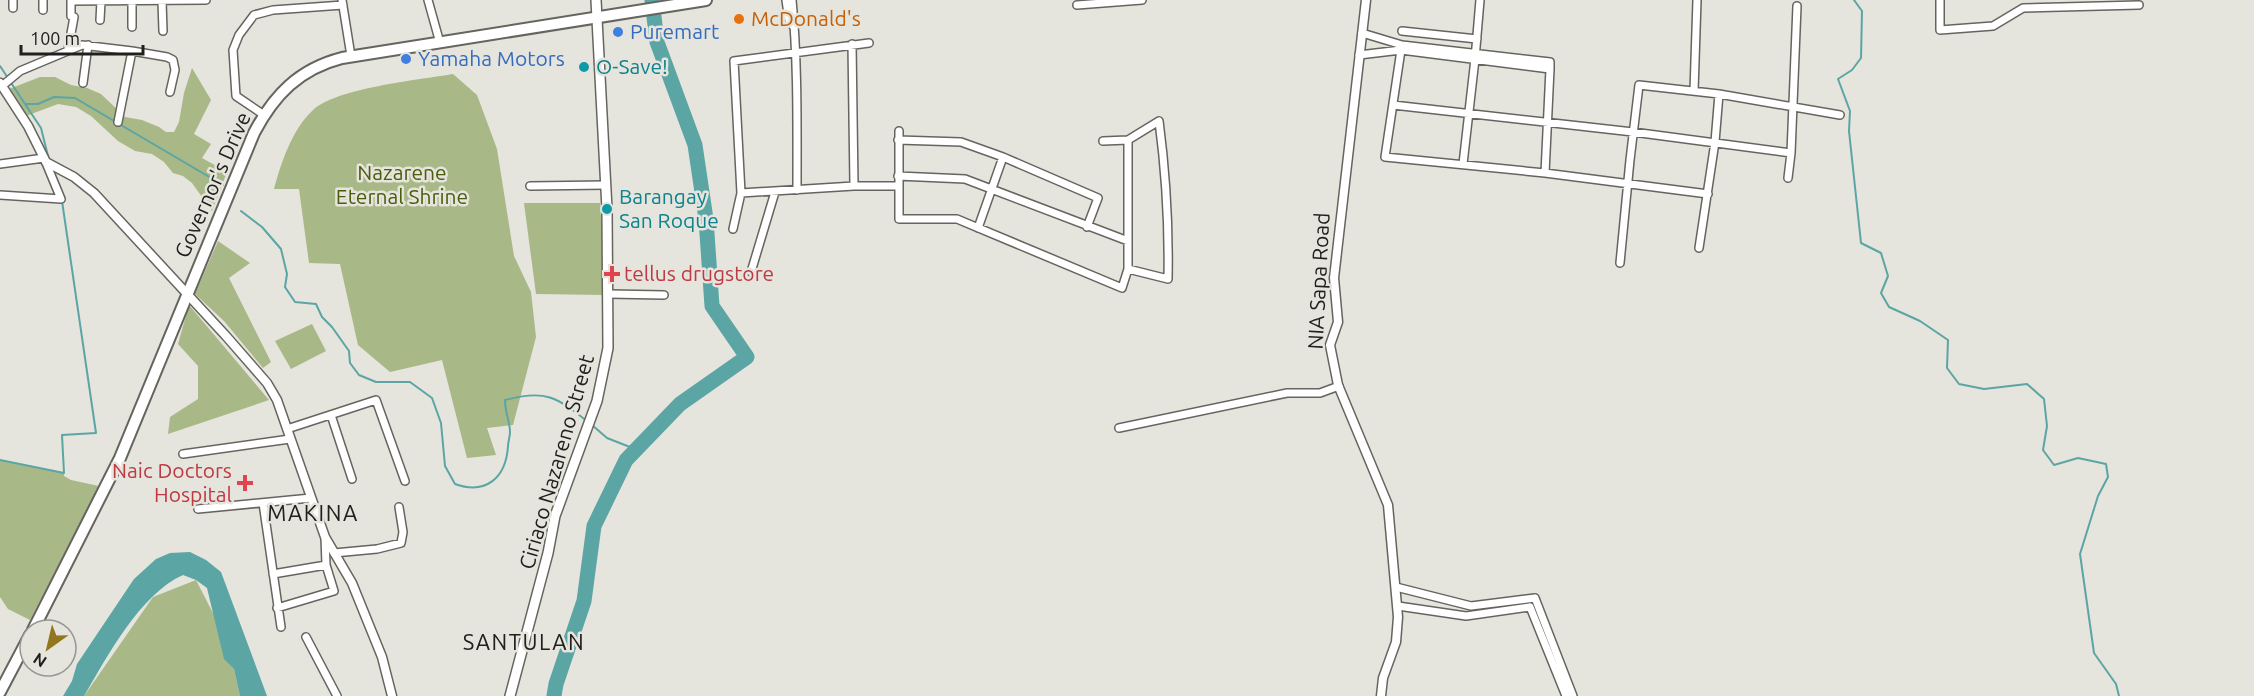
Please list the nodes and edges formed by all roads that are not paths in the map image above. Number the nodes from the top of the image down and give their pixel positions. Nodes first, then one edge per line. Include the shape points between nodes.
1 (43, 0) edge
2 (206, 0) edge
3 (429, 0) edge
4 (596, 0) edge
5 (706, 0) edge
6 (786, 0) edge
7 (792, 0) edge
8 (1142, 0) edge
9 (1365, 0) edge
10 (1480, 0) edge
11 (1697, 0) edge
12 (1940, 0) edge
13 (71, 1) edge
14 (101, 1) edge
15 (132, 1) edge
16 (162, 1) edge
17 (343, 2) edge
18 (1077, 5) dead end
19 (2139, 5) dead end
20 (1797, 6) dead end
21 (43, 10) dead end
22 (598, 18) junction
23 (100, 20) dead end
24 (793, 26) junction
25 (132, 27) dead end
26 (163, 31) dead end
27 (1402, 31) dead end
28 (1362, 33) junction
29 (1477, 39) junction
30 (440, 42) junction
31 (869, 43) dead end
32 (852, 44) junction
33 (88, 45) junction
34 (1401, 47) junction
35 (68, 50) junction
36 (132, 51) junction
37 (797, 53) junction
38 (1359, 55) junction
39 (351, 56) junction
40 (1476, 56) junction
41 (83, 83) dead end
42 (2, 84) edge
43 (1694, 91) junction
44 (170, 92) dead end
45 (1719, 94) junction
46 (1393, 105) junction
47 (1792, 108) junction
48 (1468, 114) junction
49 (264, 115) junction
50 (1840, 115) dead end
51 (118, 122) dead end
52 (1548, 122) junction
53 (899, 131) dead end
54 (1633, 132) junction
55 (898, 140) junction
56 (1128, 140) junction
57 (1103, 141) dead end
58 (1715, 142) junction
59 (1791, 153) junction
60 (1003, 157) junction
61 (44, 158) junction
62 (0, 164) edge
63 (1463, 164) junction
64 (1545, 173) junction
65 (898, 176) junction
66 (1788, 178) dead end
67 (1628, 182) junction
68 (606, 185) junction
69 (530, 186) dead end
70 (854, 186) junction
71 (898, 186) junction
72 (797, 189) junction
73 (992, 190) junction
74 (775, 192) junction
75 (741, 193) junction
76 (1708, 194) junction
77 (0, 195) edge
78 (1087, 227) junction
79 (978, 228) junction
80 (733, 229) dead end
81 (1128, 241) junction
82 (1699, 248) dead end
83 (1620, 263) dead end
84 (1128, 269) junction
85 (751, 272) dead end
86 (186, 294) junction
87 (609, 294) junction
88 (664, 295) dead end
89 (1339, 386) junction
90 (331, 415) junction
91 (1119, 428) dead end
92 (286, 429) junction
93 (290, 440) junction
94 (183, 454) dead end
95 (352, 479) dead end
96 (405, 481) dead end
97 (311, 498) junction
98 (263, 503) junction
99 (399, 507) dead end
100 (198, 508) dead end
101 (325, 537) junction
102 (334, 553) junction
103 (326, 565) junction
104 (273, 574) junction
105 (1396, 587) junction
106 (1535, 598) junction
107 (1459, 603) junction
108 (1398, 606) junction
109 (1530, 607) junction
110 (277, 608) junction
111 (1458, 615) junction
112 (39, 618) edge
113 (281, 627) dead end
114 (306, 637) dead end
115 (18, 658) edge
116 (0, 692) edge
117 (510, 694) edge
118 (337, 696) edge
119 (392, 696) edge
120 (1381, 696) edge
121 (1566, 696) edge
122 (1573, 696) edge

1 - 21 street
2 - 16 street
3 - 30 street
4 - 22 main road, Ciriaco Nazareno Street
5 - 22 main road, Governor's Drive
6 - 24 street
7 - 24 street
8 - 18 street
9 - 28 street, NIA Sapa Road
10 - 29 street
11 - 43 street
12 - 19 street via 1940,30 1993,26 2023,8
13 - 14 street
13 - 35 street
14 - 15 street
14 - 23 street
15 - 16 street
15 - 25 street
16 - 26 street
17 - 39 street
17 - 49 street via 273,10 254,15 247,23 233,50 236,96
20 - 47 street
22 - 30 main road, Governor's Drive
22 - 68 main road, Ciriaco Nazareno Street
24 - 37 street
27 - 29 street
28 - 34 street
28 - 38 street, NIA Sapa Road
29 - 40 street
30 - 39 main road, Governor's Drive
31 - 32 street
32 - 37 street
32 - 70 street
33 - 35 street
33 - 36 street
33 - 41 street
34 - 38 street
34 - 40 street
34 - 46 street
35 - 42 street via 20,71
36 - 44 street via 173,60
36 - 51 street
37 - 72 street
37 - 75 street via 734,61
38 - 89 street, NIA Sapa Road via 1334,278 1338,322 1330,345
39 - 49 main road, Governor's Drive via 300,75
40 - 48 street
40 - 52 street via 1550,62
42 - 61 street
43 - 45 street
43 - 54 street via 1639,85
45 - 47 street
45 - 58 street
46 - 48 street
46 - 63 street via 1385,157
47 - 50 street
47 - 59 street
48 - 52 street
48 - 63 street
49 - 86 main road, Governor's Drive
52 - 54 street
52 - 64 street
53 - 55 street
54 - 58 street
54 - 67 street
55 - 60 street via 961,142
55 - 65 street
56 - 57 street
56 - 81 street
56 - 84 street via 1159,121 1166,171 1168,279
58 - 59 street
58 - 76 street
59 - 66 street
60 - 73 street
60 - 78 street via 1098,198
61 - 62 street
61 - 77 street via 61,199
61 - 86 street via 94,194
63 - 64 street
64 - 67 street
65 - 71 street
65 - 73 street via 965,180
67 - 76 street
67 - 83 street
68 - 69 street
68 - 87 main road, Ciriaco Nazareno Street
70 - 71 street
70 - 72 street
71 - 79 street via 899,219 957,219
72 - 74 street
73 - 78 street
73 - 79 street
74 - 75 street
74 - 85 street
75 - 80 street
76 - 82 street
78 - 81 street
79 - 84 street via 1122,288
81 - 84 street
86 - 92 street via 270,387
86 - 112 main road, Governor's Drive via 120,458
87 - 88 street
87 - 117 main road, Ciriaco Nazareno Street via 603,378 555,516
89 - 91 street via 1320,393 1287,393
89 - 105 street, NIA Sapa Road via 1388,505
90 - 92 street
90 - 95 street
90 - 96 street via 376,400
92 - 93 street
93 - 94 street
93 - 97 street
97 - 98 street
97 - 101 street
98 - 100 street
98 - 104 street
99 - 102 street via 401,543
101 - 102 street
101 - 103 street
102 - 119 street via 352,583 382,657
103 - 104 street
103 - 110 street via 334,591
104 - 110 street
105 - 107 street
105 - 108 street, NIA Sapa Road
106 - 107 street via 1471,606
106 - 109 street
106 - 122 street
107 - 111 street
108 - 111 street
108 - 120 street, NIA Sapa Road via 1396,642
109 - 111 street
109 - 121 street
110 - 113 street
114 - 118 street
115 - 116 main road

